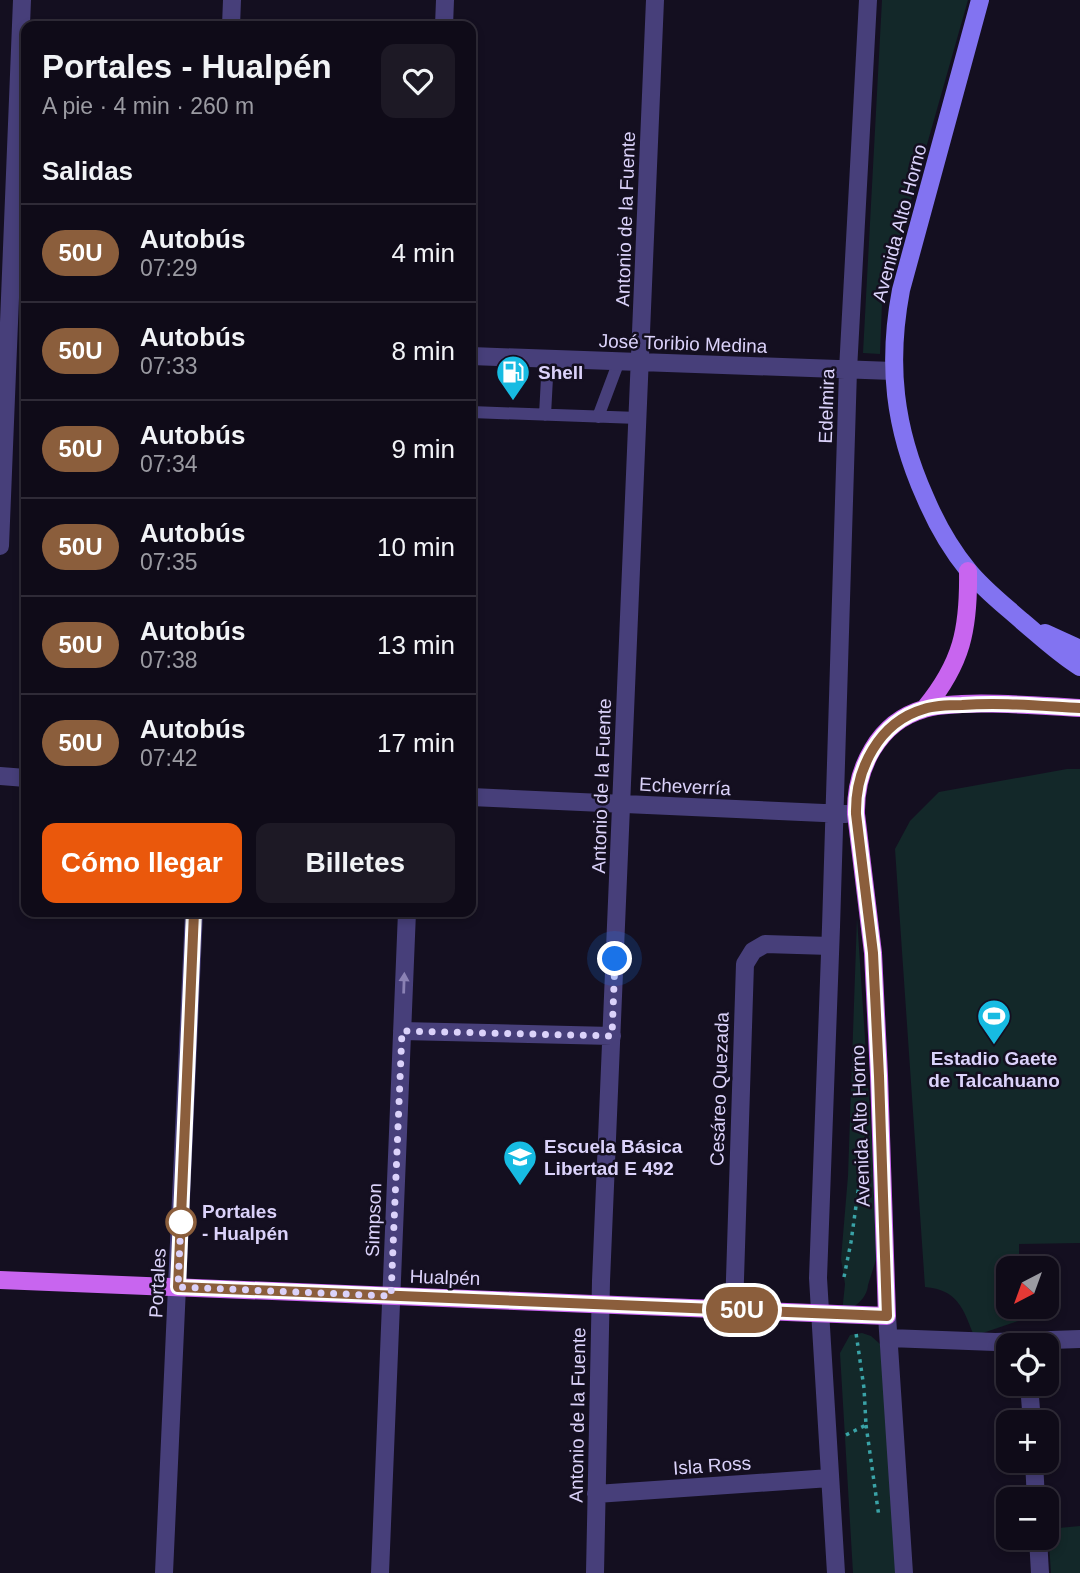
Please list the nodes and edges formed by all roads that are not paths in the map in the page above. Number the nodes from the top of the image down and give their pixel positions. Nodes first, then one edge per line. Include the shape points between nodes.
1 (22, 0) edge
2 (232, 0) edge
3 (445, 0) edge
4 (655, 0) edge
5 (868, 0) edge
6 (980, 0) edge
7 (21, 21) edge
8 (231, 21) edge
9 (444, 21) edge
10 (21, 34) edge
11 (12, 339) edge
12 (476, 356) edge
13 (548, 359) junction
14 (619, 361) junction
15 (640, 362) junction
16 (848, 370) junction
17 (893, 372) junction
18 (476, 412) edge
19 (545, 415) junction
20 (598, 417) junction
21 (638, 418) junction
22 (0, 547) edge
23 (968, 571) junction
24 (1023, 622) junction
25 (1080, 649) edge
26 (1080, 667) edge
27 (925, 708) junction
28 (1080, 709) edge
29 (0, 776) edge
30 (21, 778) edge
31 (476, 797) edge
32 (622, 804) junction
33 (834, 814) junction
34 (856, 814) junction
35 (194, 917) edge
36 (407, 917) edge
37 (830, 946) junction
38 (402, 1031) junction
39 (612, 1036) junction
40 (0, 1280) edge
41 (178, 1287) junction
42 (391, 1296) junction
43 (600, 1304) junction
44 (734, 1310) junction
45 (820, 1313) junction
46 (887, 1316) junction
47 (889, 1338) junction
48 (1080, 1339) edge
49 (1059, 1341) edge
50 (996, 1343) edge
51 (830, 1478) junction
52 (596, 1494) junction
53 (1039, 1550) edge
54 (164, 1573) edge
55 (380, 1573) edge
56 (595, 1573) edge
57 (836, 1573) edge
58 (904, 1573) edge
59 (1040, 1573) edge

1 - 7 street
2 - 8 street
3 - 9 street
4 - 15 street, Antonio de la Fuente
5 - 16 street, Edelmira
6 - 17 main road, Avenida Alto Horno via 901,290
10 - 11 street
11 - 22 street
12 - 13 street, José Toribio Medina
13 - 14 street, José Toribio Medina
13 - 19 lane
14 - 15 street, José Toribio Medina
14 - 20 lane
15 - 16 street, José Toribio Medina
15 - 21 street, Antonio de la Fuente
16 - 17 street, José Toribio Medina
16 - 33 street, Edelmira
17 - 23 main road, Avenida Alto Horno via 899,421 916,477 932,515
18 - 19 lane
19 - 20 lane
20 - 21 lane
21 - 32 street, Antonio de la Fuente
23 - 24 main road, Avenida Alto Horno
23 - 27 main road via 960,650 940,690
24 - 25 main road
24 - 26 main road, Avenida Alto Horno
27 - 28 main road via 975,704
27 - 34 main road, Avenida Alto Horno via 896,724 873,749 860,776
29 - 30 street
31 - 32 street, Echeverría
32 - 33 street, Echeverría
32 - 39 street, Antonio de la Fuente
33 - 34 street, Echeverría
33 - 37 street, Avenida Alto Horno
34 - 46 main road, Avenida Alto Horno via 873,953
35 - 41 street, Portales
38 -> 36 street, Simpson
37 - 44 street, Cesáreo Quezada via 765,944 753,951 745,964
37 - 45 street, Avenida Alto Horno
38 - 39 street
38 - 42 street, Simpson
39 - 43 street, Antonio de la Fuente
40 - 41 main road, Hualpén
41 - 42 main road, Hualpén
41 - 54 street, Portales
42 - 43 main road, Hualpén
42 - 55 street, Simpson
43 - 44 main road, Hualpén
43 - 52 street, Antonio de la Fuente
44 - 45 main road, Hualpén
45 - 46 main road, Hualpén
45 - 51 street, Avenida Alto Horno
46 - 47 street, Avenida Alto Horno
47 - 50 street
47 - 58 street, Avenida Alto Horno
48 - 49 street
51 - 52 street, Isla Ross
51 - 57 street, Avenida Alto Horno
52 - 56 street, Antonio de la Fuente
53 - 59 street

